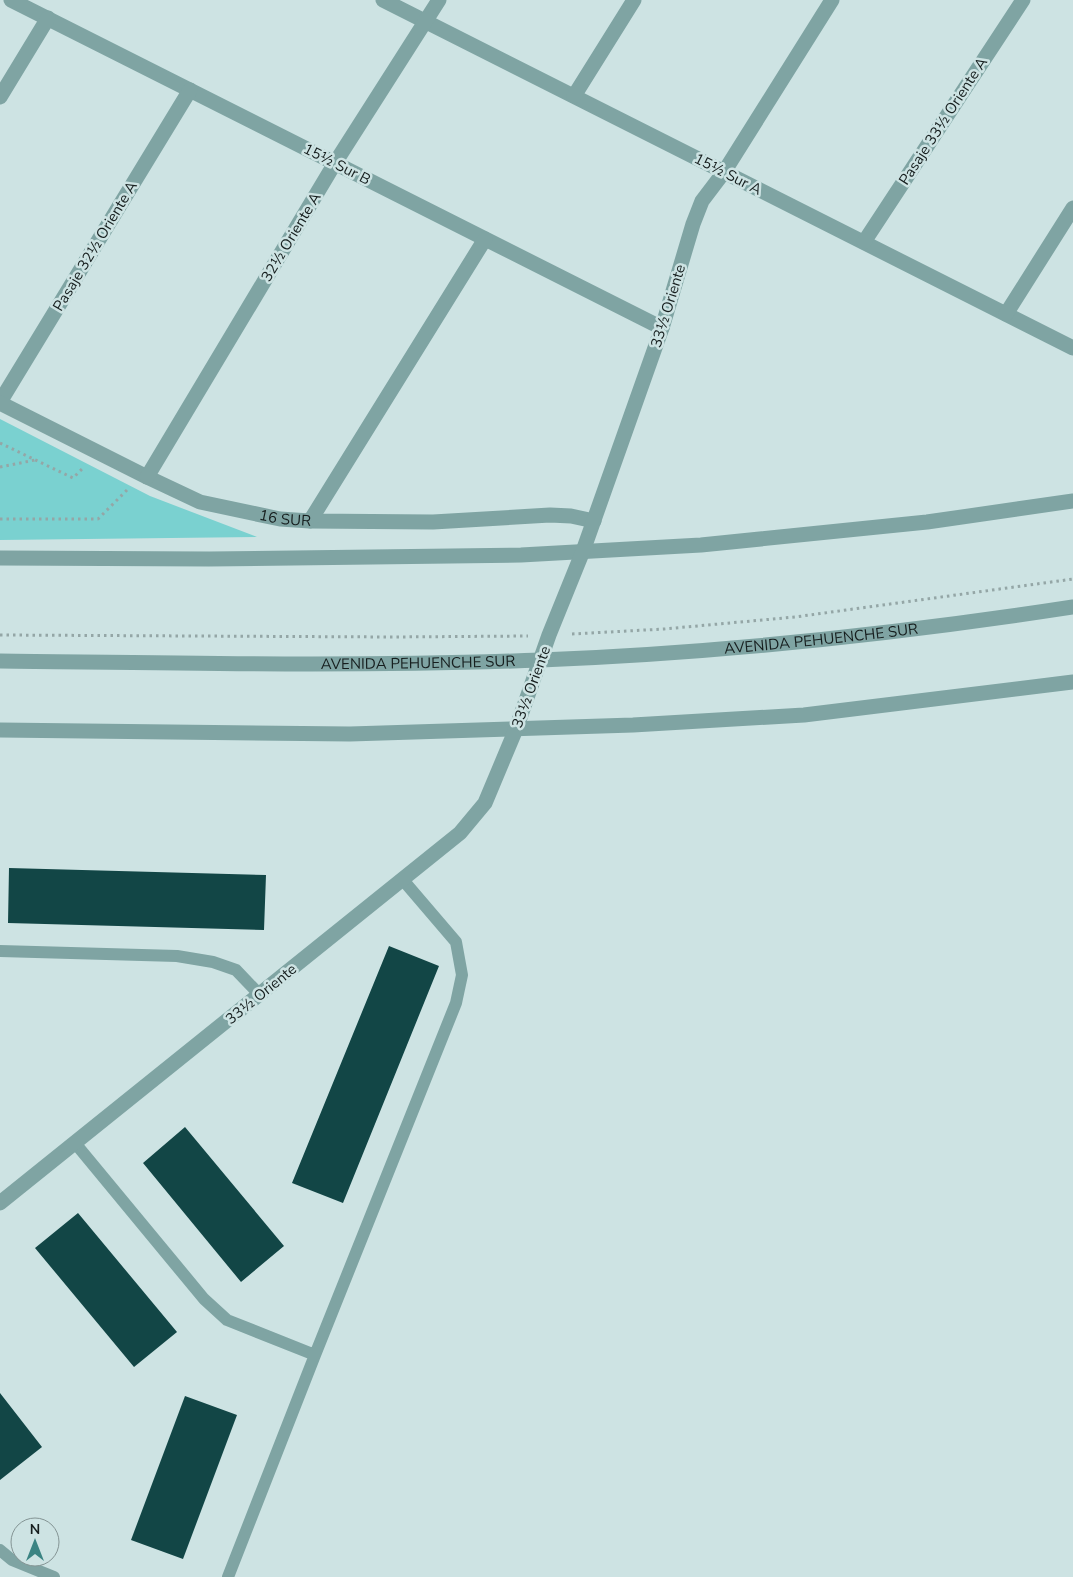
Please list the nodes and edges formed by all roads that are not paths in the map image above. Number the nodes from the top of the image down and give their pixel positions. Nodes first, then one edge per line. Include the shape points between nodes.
1 (11, 0) edge
2 (383, 0) edge
3 (439, 0) edge
4 (634, 0) edge
5 (832, 0) edge
6 (1022, 0) edge
7 (48, 18) junction
8 (425, 21) junction
9 (190, 90) junction
10 (574, 96) junction
11 (0, 97) edge
12 (335, 163) junction
13 (724, 172) junction
14 (1073, 208) edge
15 (485, 239) junction
16 (864, 242) junction
17 (1006, 314) junction
18 (662, 328) junction
19 (1073, 348) edge
20 (0, 403) edge
21 (147, 477) junction
22 (1073, 501) edge
23 (310, 521) junction
24 (594, 522) junction
25 (583, 551) junction
26 (0, 558) edge
27 (1073, 607) edge
28 (540, 660) junction
29 (0, 661) edge
30 (1073, 682) edge
31 (516, 729) junction
32 (0, 730) edge
33 (403, 880) junction
34 (0, 951) edge
35 (260, 995) junction
36 (75, 1143) junction
37 (0, 1203) edge
38 (315, 1355) junction
39 (0, 1550) edge
40 (54, 1577) edge
41 (228, 1577) edge

1 - 7 street, 15½ Sur B
2 - 8 street, 15½ Sur A
3 - 8 street, 32½ Oriente A
4 - 10 street
5 - 13 street, 33½ Oriente
6 - 16 street, Pasaje 33½ Oriente A
7 - 9 street, 15½ Sur B
7 - 11 street
8 - 10 street, 15½ Sur A
8 - 12 street, 32½ Oriente A
9 - 12 street, 15½ Sur B
9 - 20 street, Pasaje 32½ Oriente A
10 - 13 street, 15½ Sur A
12 - 15 street, 15½ Sur B
12 - 21 street, 32½ Oriente A
13 - 16 street, 15½ Sur A
13 - 18 street, 33½ Oriente via 702,201
14 - 17 street
15 - 18 street, 15½ Sur B
15 - 23 street
16 - 17 street, 15½ Sur A
17 - 19 street, 15½ Sur A
18 - 24 street, 33½ Oriente
20 - 21 street, 16 SUR
21 - 23 street, 16 SUR via 200,502 280,519
22 - 25 street via 917,523 701,545
23 - 24 street, 16 SUR via 433,522 550,515
24 - 25 street, 33½ Oriente
25 - 26 street via 521,555 209,560
25 - 28 street, 33½ Oriente
27 - 28 street, AVENIDA PEHUENCHE SUR via 833,638 680,652
28 - 29 street, AVENIDA PEHUENCHE SUR via 370,664
28 - 31 street, 33½ Oriente
30 - 31 street via 804,715
31 - 32 street via 350,734
31 - 33 street, 33½ Oriente via 485,804 460,833
33 - 35 street, 33½ Oriente
33 - 38 lane via 456,942 462,974 456,1003
34 - 35 lane via 177,956 213,962 236,970
35 - 36 street, 33½ Oriente
36 - 37 street, 33½ Oriente
36 - 38 lane via 204,1299 227,1320
38 - 41 lane
39 - 40 lane via 12,1560

